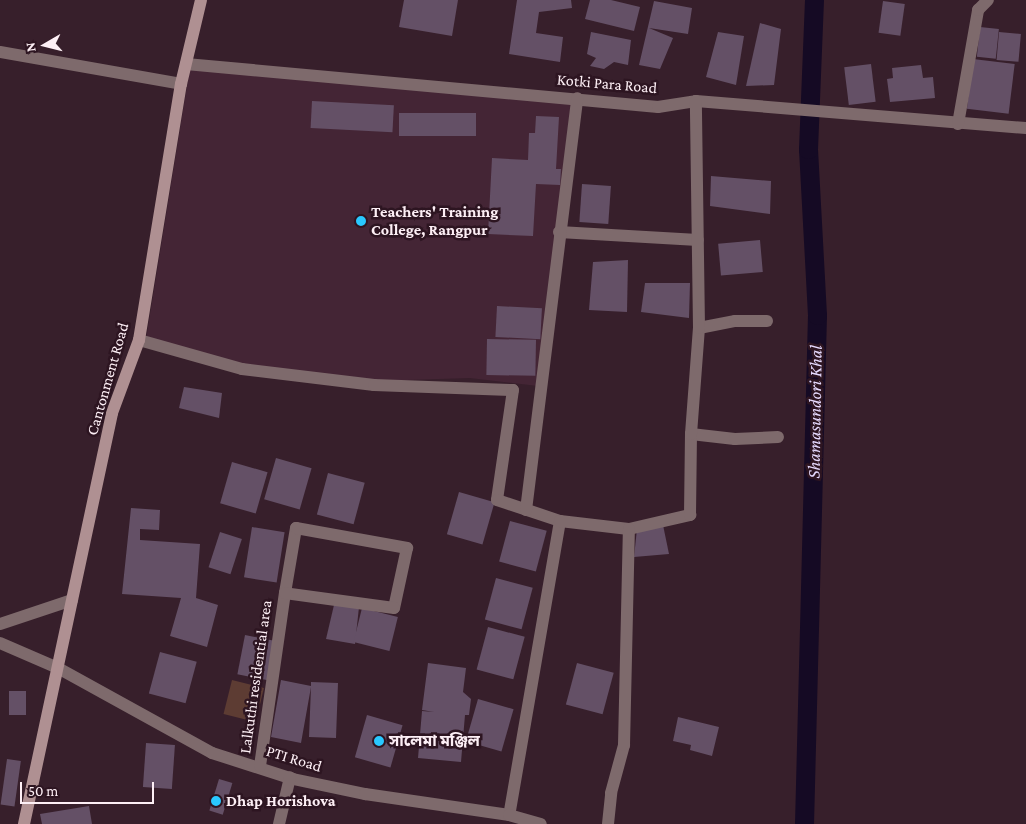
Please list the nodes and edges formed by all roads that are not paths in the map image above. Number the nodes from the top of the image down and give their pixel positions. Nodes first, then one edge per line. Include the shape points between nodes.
1 (201, 0) edge
2 (988, 0) edge
3 (0, 52) edge
4 (186, 64) junction
5 (181, 84) junction
6 (577, 98) junction
7 (696, 101) junction
8 (958, 124) junction
9 (1026, 128) edge
10 (560, 232) junction
11 (698, 240) junction
12 (767, 321) dead end
13 (699, 328) junction
14 (138, 340) junction
15 (691, 434) junction
16 (778, 437) dead end
17 (526, 510) junction
18 (560, 521) junction
19 (629, 529) junction
20 (285, 593) junction
21 (72, 600) junction
22 (0, 624) edge
23 (0, 642) edge
24 (58, 668) junction
25 (260, 766) junction
26 (290, 777) junction
27 (509, 815) junction
28 (24, 824) edge
29 (279, 824) edge
30 (541, 824) edge
31 (608, 824) edge

1 - 4 main road, Cantonment Road
2 - 8 street via 978,10
3 - 5 street
4 - 5 main road, Cantonment Road
4 - 6 street, Kotki Para Road
5 - 14 main road, Cantonment Road
6 - 7 street, Kotki Para Road via 658,107
6 - 10 street
7 - 8 street, Kotki Para Road
7 - 11 street
8 - 9 street, Kotki Para Road
10 - 11 street
10 - 17 street
11 - 13 street
12 - 13 street via 735,321
13 - 15 street
14 - 17 street via 242,369 374,385 513,390 497,500
14 - 21 main road, Cantonment Road via 112,413
15 - 16 street via 735,439
15 - 19 street via 690,515
17 - 18 street
18 - 19 street
18 - 27 street
19 - 31 street via 624,745 611,793
20 - 20 street, Lalkuthi residential area via 394,608 406,548 296,528
20 - 25 street, Lalkuthi residential area
21 - 22 street
21 - 24 main road, Cantonment Road
23 - 24 street, PTI Road
24 - 25 street, PTI Road via 212,753
24 - 28 main road, Cantonment Road
25 - 26 street, PTI Road
26 - 27 street, PTI Road via 365,794
26 - 29 street
27 - 30 street, PTI Road

